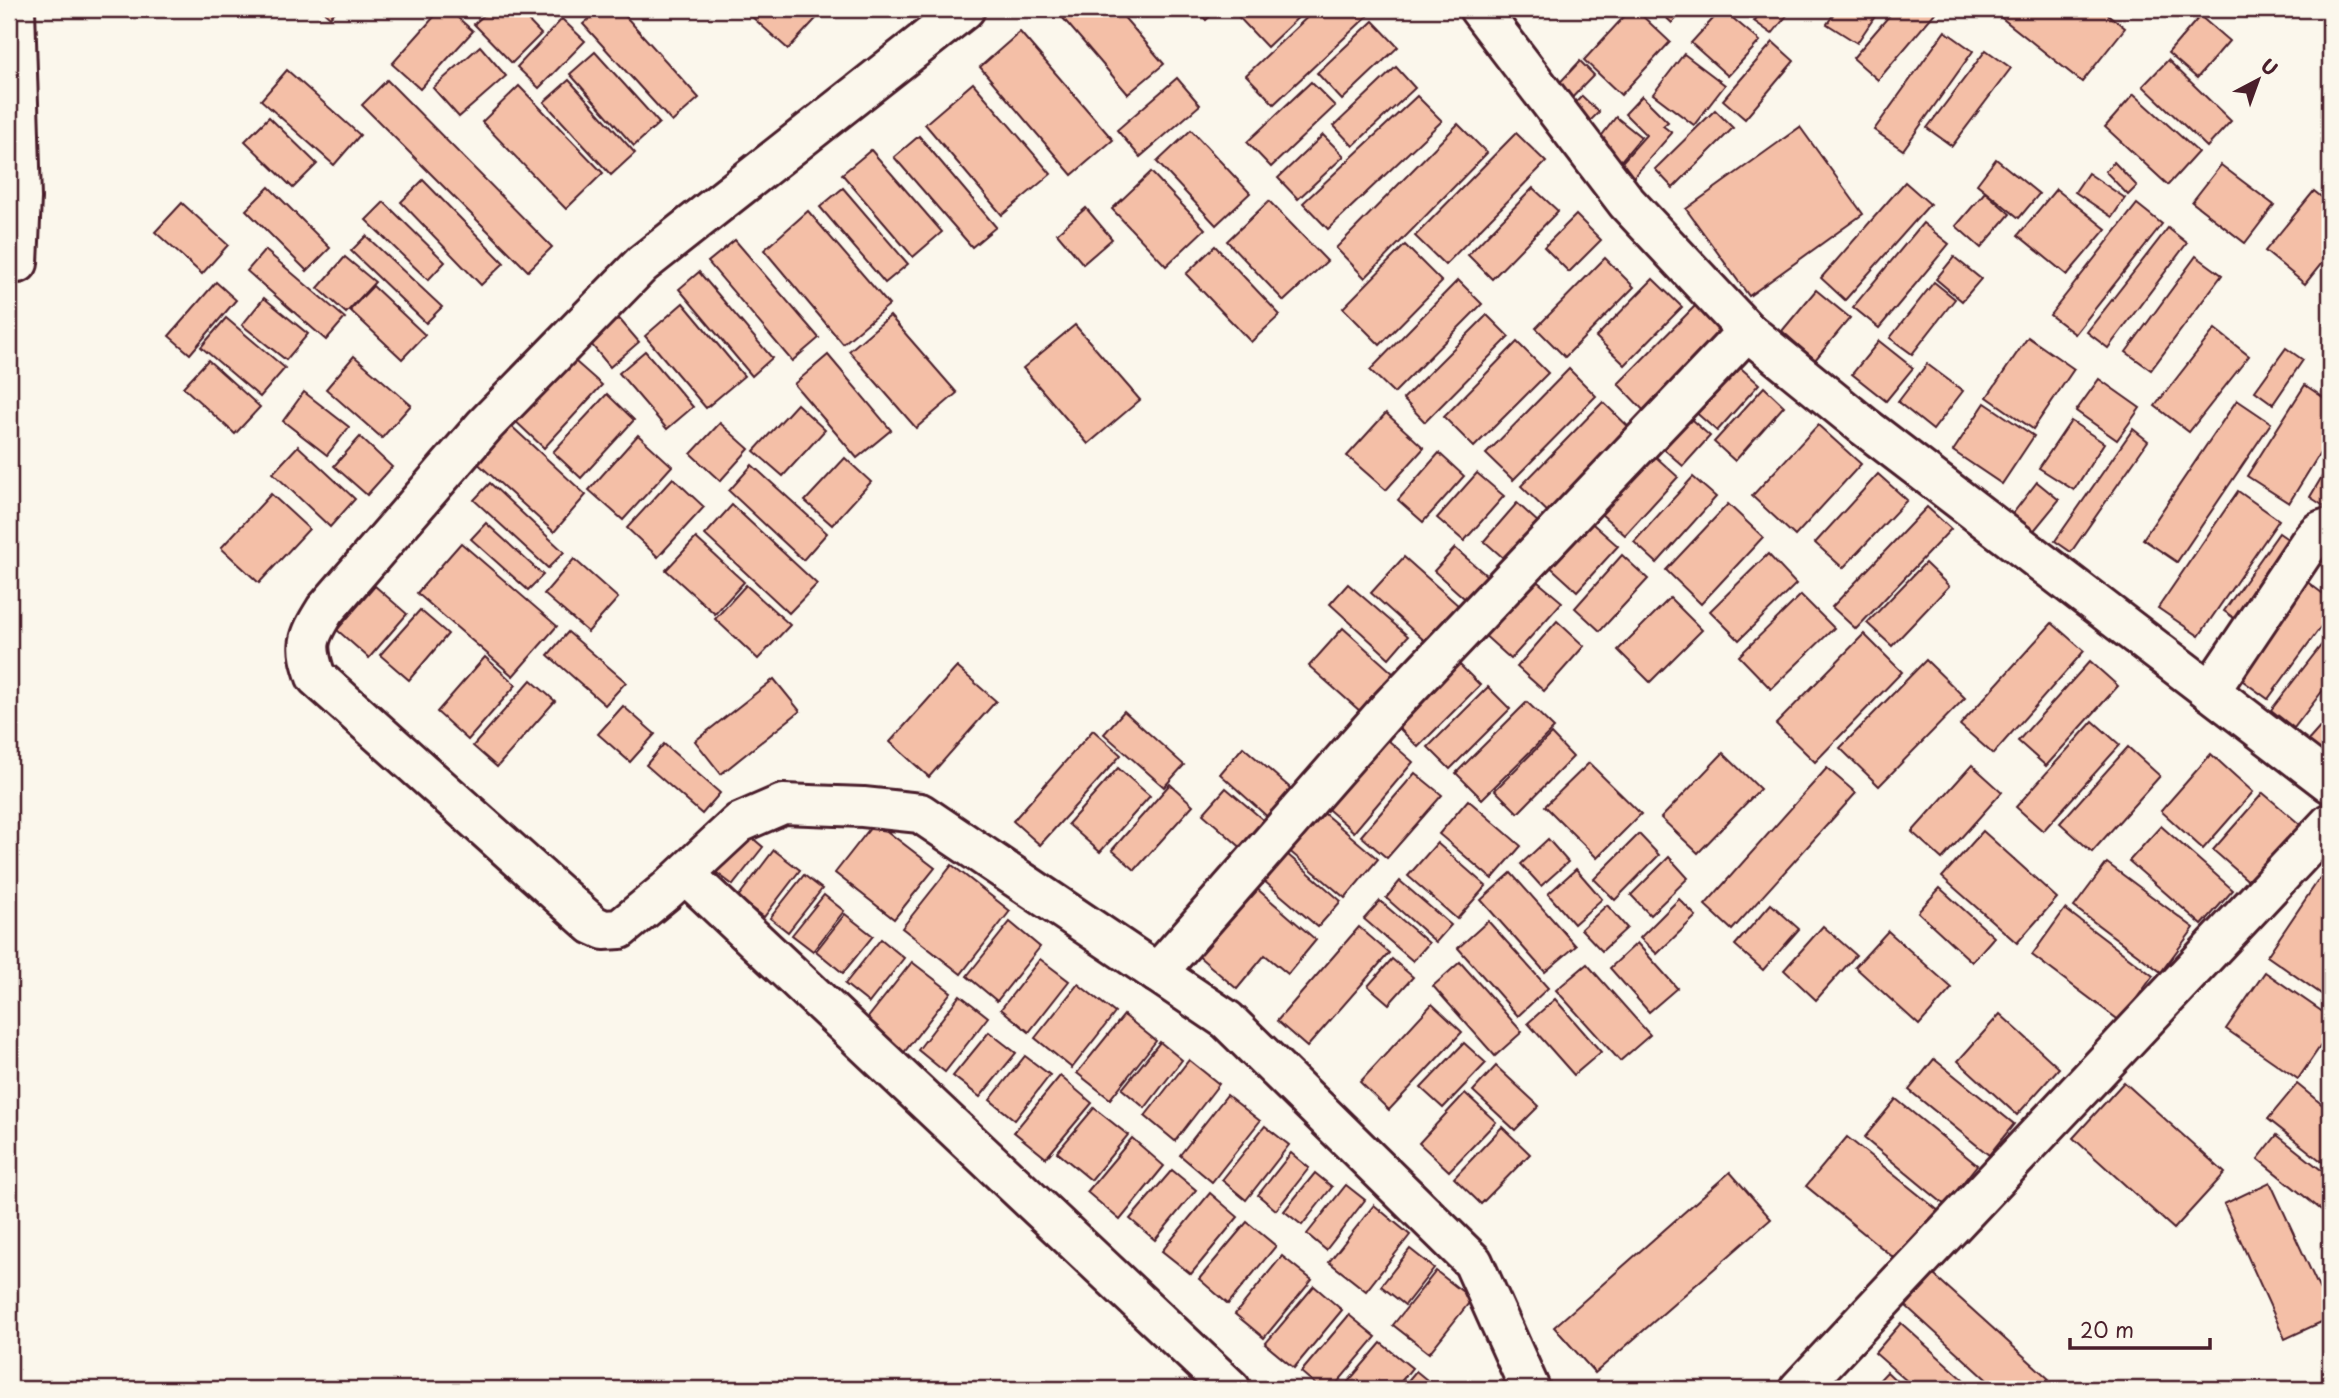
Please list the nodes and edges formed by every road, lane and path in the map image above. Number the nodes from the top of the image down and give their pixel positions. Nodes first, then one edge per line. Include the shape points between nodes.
1 (15, 9) edge
2 (1479, 9) edge
3 (957, 12) edge
4 (18, 264) dead end
5 (1747, 331) junction
6 (2330, 528) edge
7 (2210, 691) junction
8 (2330, 783) edge
9 (2330, 823) edge
10 (685, 874) junction
11 (1157, 973) junction
12 (1231, 1389) edge
13 (1530, 1389) edge
14 (1799, 1389) edge

1 - 4 street via 21,198
2 - 5 street via 1627,203
3 - 10 street via 642,264 485,425 325,610 311,639 316,677 593,925 604,930 633,919
5 - 7 street
5 - 11 street via 1389,708
6 - 7 street via 2317,533 2308,545
7 - 8 street
9 - 14 street
10 - 11 street via 739,823 783,804 920,813
10 - 12 street
11 - 13 street via 1227,1020 1473,1262

